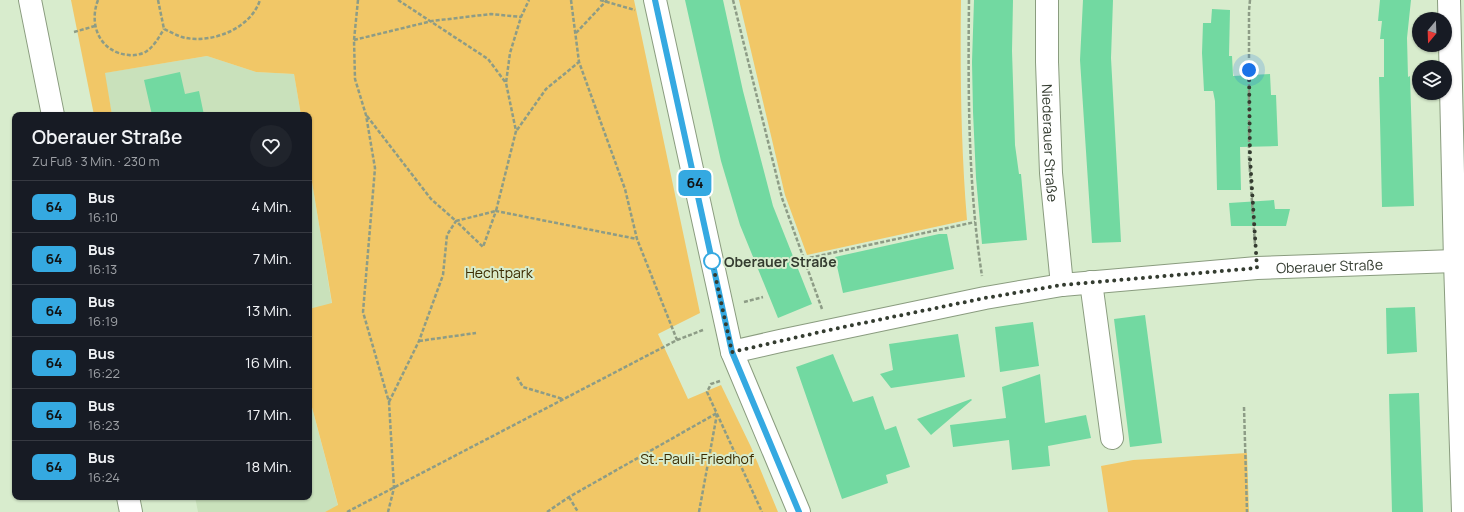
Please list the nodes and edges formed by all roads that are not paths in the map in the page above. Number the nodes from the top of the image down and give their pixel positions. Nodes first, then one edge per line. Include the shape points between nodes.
1 (30, 0) edge
2 (1047, 0) edge
3 (1449, 0) edge
4 (648, 6) edge
5 (52, 112) edge
6 (1455, 261) junction
7 (1091, 282) junction
8 (1062, 285) junction
9 (732, 352) junction
10 (1112, 438) dead end
11 (129, 500) edge
12 (131, 512) edge
13 (799, 512) edge
14 (1463, 512) edge

1 - 5 street
2 - 8 street, Niederauer Straße via 1051,173
3 - 6 street
4 - 9 street
6 - 7 street, Oberauer Straße via 1257,268
6 - 14 street
7 - 8 street, Oberauer Straße
7 - 10 street
8 - 9 street, Oberauer Straße via 985,298
9 - 13 street
11 - 12 street

